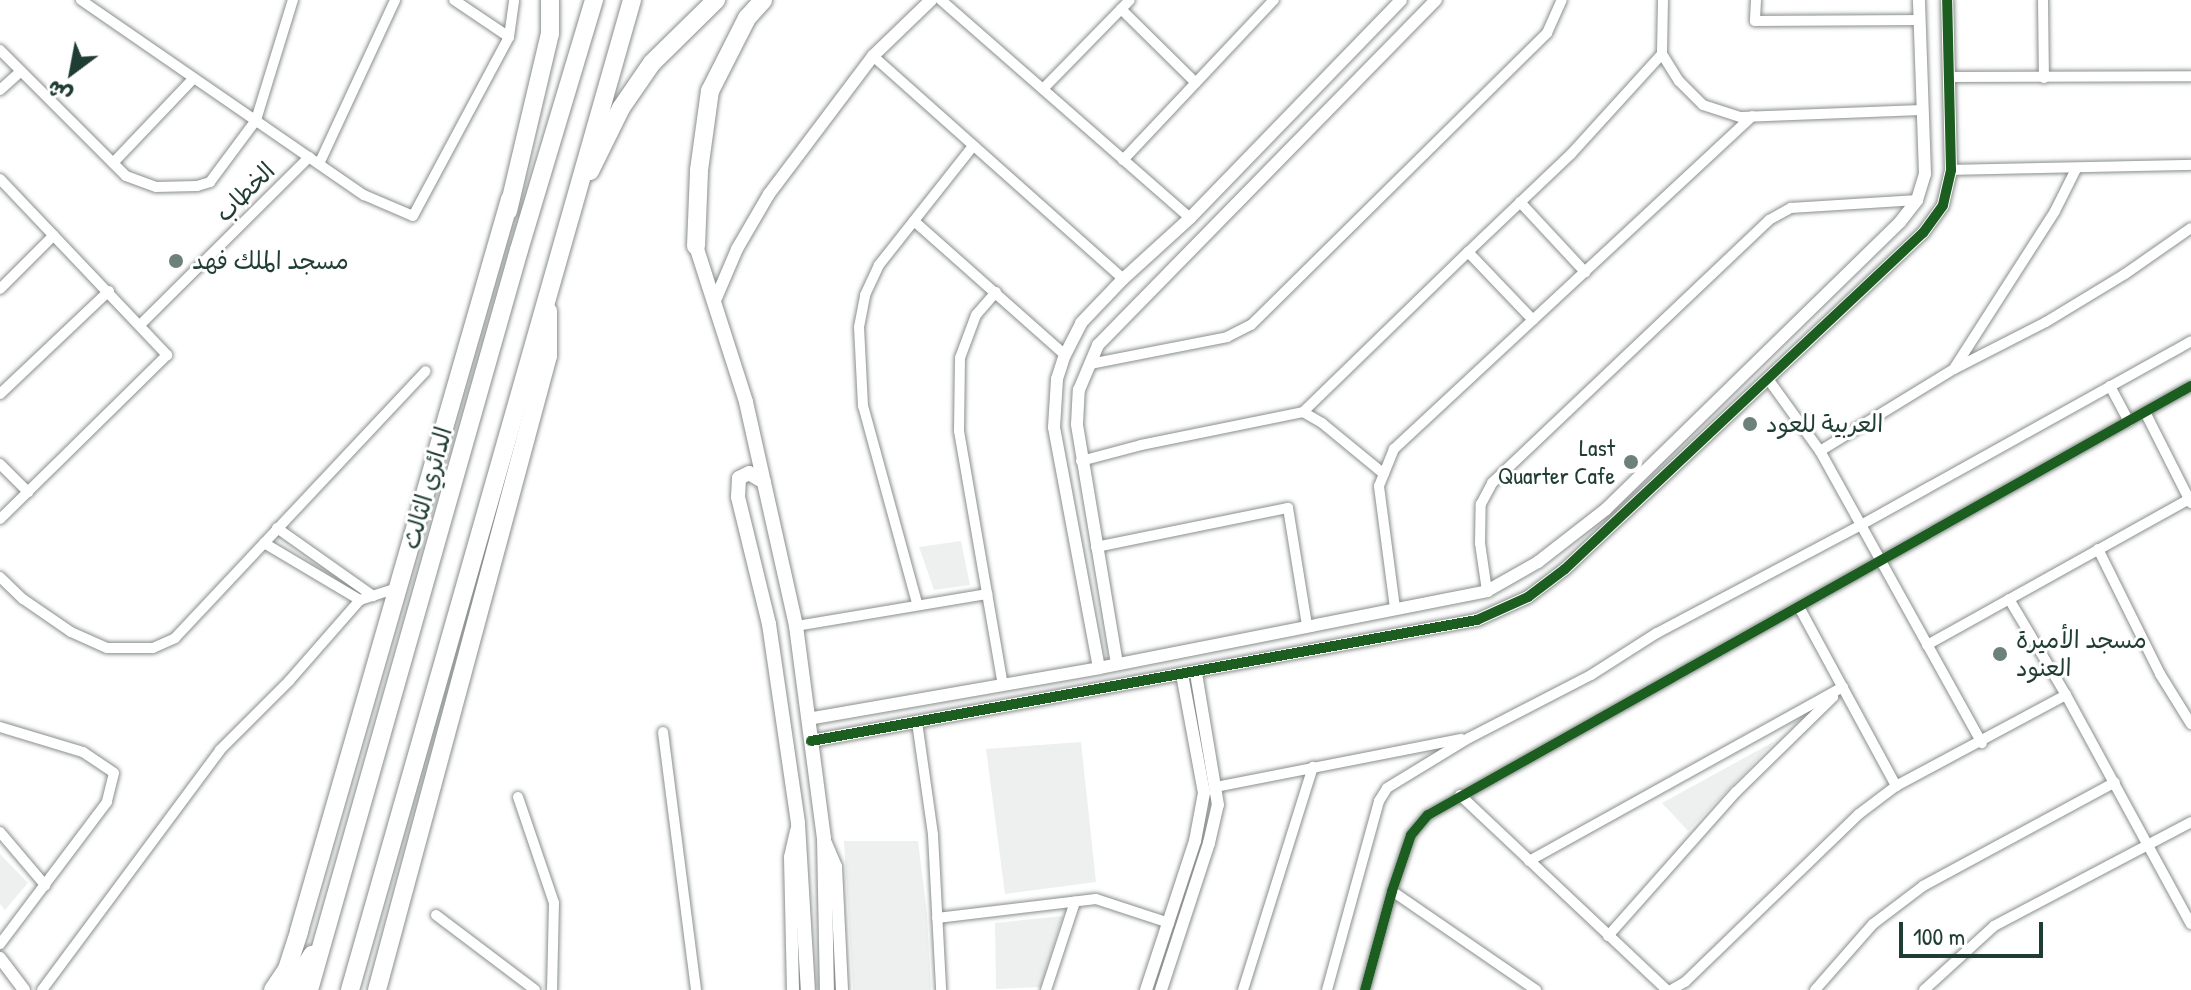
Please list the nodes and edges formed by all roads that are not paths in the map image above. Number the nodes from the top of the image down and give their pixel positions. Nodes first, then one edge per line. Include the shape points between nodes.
1 (81, 0) edge
2 (293, 0) edge
3 (395, 0) edge
4 (454, 0) edge
5 (514, 0) edge
6 (550, 0) edge
7 (594, 0) edge
8 (632, 0) edge
9 (716, 0) edge
10 (763, 0) edge
11 (931, 0) edge
12 (941, 0) edge
13 (1130, 0) edge
14 (1274, 0) edge
15 (1401, 0) edge
16 (1436, 0) edge
17 (1562, 0) edge
18 (1663, 0) edge
19 (1756, 0) edge
20 (1919, 0) edge
21 (1947, 0) edge
22 (2043, 0) edge
23 (1121, 9) junction
24 (1920, 20) junction
25 (509, 37) junction
26 (0, 50) edge
27 (1662, 54) junction
28 (873, 56) junction
29 (21, 71) junction
30 (2191, 76) edge
31 (1950, 77) junction
32 (194, 78) junction
33 (2044, 78) junction
34 (1196, 83) junction
35 (1043, 89) junction
36 (0, 90) edge
37 (1923, 110) junction
38 (1752, 116) junction
39 (256, 120) junction
40 (973, 146) junction
41 (309, 157) junction
42 (1123, 160) junction
43 (113, 163) junction
44 (319, 164) junction
45 (2191, 165) edge
46 (2076, 169) junction
47 (1951, 170) junction
48 (0, 179) edge
49 (510, 199) junction
50 (1917, 200) junction
51 (1520, 202) junction
52 (570, 209) junction
53 (1190, 218) junction
54 (914, 221) junction
55 (2191, 228) edge
56 (54, 235) junction
57 (696, 246) joint
58 (1468, 252) junction
59 (1585, 272) junction
60 (1123, 279) junction
61 (548, 285) junction
62 (0, 289) edge
63 (109, 291) junction
64 (996, 292) junction
65 (714, 303) junction
66 (1533, 320) junction
67 (141, 324) junction
68 (2191, 341) edge
69 (1065, 355) junction
70 (489, 356) junction
71 (1090, 364) junction
72 (1954, 369) junction
73 (426, 371) dead end
74 (1768, 379) junction
75 (2110, 386) junction
76 (2191, 386) edge
77 (0, 394) edge
78 (1303, 412) junction
79 (2145, 412) junction
80 (2129, 421) junction
81 (1820, 451) junction
82 (1081, 461) junction
83 (0, 464) edge
84 (1384, 474) junction
85 (764, 482) junction
86 (28, 492) junction
87 (2190, 501) edge
88 (0, 519) edge
89 (1861, 525) junction
90 (277, 528) junction
91 (264, 543) junction
92 (1096, 547) junction
93 (2098, 549) junction
94 (1881, 561) junction
95 (0, 577) edge
96 (397, 588) junction
97 (1487, 591) junction
98 (987, 594) junction
99 (373, 596) junction
100 (2009, 599) junction
101 (360, 600) junction
102 (917, 603) junction
103 (1799, 607) junction
104 (1395, 608) junction
105 (1307, 625) junction
106 (796, 626) junction
107 (1927, 645) junction
108 (1117, 664) junction
109 (1099, 668) junction
110 (1196, 673) junction
111 (1182, 674) junction
112 (463, 681) junction
113 (1003, 685) junction
114 (1843, 687) junction
115 (2066, 695) junction
116 (808, 719) junction
117 (917, 722) junction
118 (2191, 724) edge
119 (0, 727) edge
120 (663, 732) dead end
121 (1469, 738) junction
122 (811, 741) junction
123 (1982, 743) junction
124 (413, 766) junction
125 (1313, 767) junction
126 (2115, 782) junction
127 (1896, 786) junction
128 (1216, 787) junction
129 (1460, 795) junction
130 (518, 797) dead end
131 (2191, 822) edge
132 (798, 824) junction
133 (0, 832) edge
134 (824, 838) junction
135 (2149, 847) junction
136 (1529, 861) junction
137 (45, 885) junction
138 (1392, 891) junction
139 (1075, 902) junction
140 (436, 915) dead end
141 (937, 918) junction
142 (1169, 923) junction
143 (2191, 924) edge
144 (328, 928) junction
145 (1608, 936) junction
146 (0, 944) edge
147 (361, 952) junction
148 (0, 958) edge
149 (1685, 982) junction
150 (24, 990) edge
151 (42, 990) edge
152 (273, 990) edge
153 (291, 990) edge
154 (309, 990) edge
155 (350, 990) edge
156 (357, 990) edge
157 (377, 990) edge
158 (535, 990) edge
159 (552, 990) edge
160 (696, 990) edge
161 (793, 990) edge
162 (808, 990) edge
163 (827, 990) edge
164 (842, 990) edge
165 (941, 990) edge
166 (1046, 990) edge
167 (1146, 990) edge
168 (1161, 990) edge
169 (1243, 990) edge
170 (1327, 990) edge
171 (1365, 990) edge
172 (1536, 990) edge
173 (1669, 990) edge
174 (1698, 990) edge
175 (1815, 990) edge
176 (1924, 990) edge

1 - 32 street
2 - 39 street
3 - 44 street
4 - 25 street
5 - 25 street
6 - 49 highway via 550,34
7 - 70 highway, الدائري الثالث
8 - 52 highway
9 - 52 highway via 652,63 621,108
10 - 57 highway via 747,18 710,91 700,156
11 - 28 street
12 - 35 street
13 - 23 street
14 - 34 street
15 - 53 street
16 - 71 street via 1098,345
17 - 71 street via 1547,33 1251,325 1227,337
18 - 27 street
19 - 24 street via 1755,21
20 - 24 street
21 - 31 street
22 - 33 street
23 - 34 street
23 - 35 street
24 - 37 street
25 - 44 street via 413,216 364,195
26 - 29 street
27 - 38 street via 1703,105
27 - 51 street
28 - 40 street
28 - 65 street via 769,194
29 - 36 street
29 - 43 street
30 - 33 street
31 - 33 street
31 - 47 street
32 - 39 street
32 - 43 street
34 - 42 street
35 - 42 street
37 - 38 street
37 - 50 street via 1925,174
38 - 59 street
39 - 41 street
39 - 43 street via 210,182 197,186 156,187 126,176
40 - 54 street
40 - 60 street
41 - 44 street
41 - 67 street, الخطاب
42 - 53 street
45 - 46 street
46 - 47 street
46 - 72 street
47 - 74 street via 1943,205 1923,233
48 - 56 street
49 - 70 highway via 491,306
49 - 96 highway
50 - 97 street via 1606,509 1538,562
50 - 97 street via 1791,208 1769,220 1492,483 1481,504
51 - 58 street
51 - 59 street
52 - 61 highway
53 - 60 street
54 - 64 street
54 - 102 street via 879,265 865,295 859,363 863,406
55 - 72 street via 2046,322
56 - 62 street
56 - 63 street
57 - 65 main road
58 - 66 street
58 - 78 street
59 - 66 street
60 - 69 street via 1081,323
61 - 112 highway via 548,356
61 - 124 highway
63 - 67 street
63 - 77 street
64 - 69 street
64 - 98 street via 976,315 960,358 959,431
65 - 85 main road via 746,402
66 - 84 street via 1394,449
67 - 86 street via 167,355
68 - 75 street
69 - 109 street via 1057,379 1054,427
70 - 144 highway, الدائري الثالث
71 - 82 street via 1079,390
72 - 81 street
73 - 90 street
74 - 81 street
74 - 110 street via 1565,569 1528,597 1477,620
75 - 80 street
75 - 89 street
76 - 79 street
78 - 82 street
78 - 84 street
79 - 80 street
79 - 87 street
80 - 94 street
81 - 89 street
82 - 92 street
83 - 86 street
84 - 104 street via 1379,486
85 - 106 main road
85 - 132 main road via 749,473 739,478 738,497 769,624
86 - 88 street
87 - 93 street
89 - 94 street
89 - 121 street
90 - 91 street
90 - 99 street
91 - 95 street via 175,638 153,648 107,648 71,632
91 - 101 street
92 - 105 street via 1288,508
92 - 108 street
93 - 100 street
93 - 118 street
94 - 103 street
94 - 107 street
96 - 99 street
96 - 152 highway via 299,931 287,969
97 - 104 street
98 - 102 street
98 - 113 street
99 - 101 street
100 - 107 street
100 - 115 street
101 - 151 street via 220,750
102 - 106 street
103 - 114 street
103 - 129 street
104 - 105 street
105 - 108 street
106 - 116 main road
107 - 123 street
108 - 109 street
109 - 113 street
110 - 111 street
110 - 128 street
111 - 117 street
111 - 142 street via 1204,793
112 - 124 highway
112 - 157 highway
113 - 116 street
114 - 127 street
114 - 136 street
114 - 145 street via 1736,792
115 - 123 street
115 - 126 street
116 - 122 main road
117 - 122 street
117 - 141 street via 933,835
119 - 137 street via 83,752 114,773 107,802
120 - 160 street
121 - 125 street
121 - 170 street via 1387,788 1379,801
122 - 134 main road
123 - 127 street
124 - 147 highway
125 - 128 street
125 - 169 street
126 - 135 street
126 - 175 street via 1923,886 1873,924
127 - 149 street via 1859,814
128 - 168 street via 1218,805 1209,843
129 - 136 street
129 - 138 street via 1428,815 1411,835
130 - 159 street via 554,903
131 - 135 street
132 - 161 street via 790,857
132 - 162 main road
133 - 137 street
134 - 163 main road
134 - 164 street via 836,867
135 - 143 street
135 - 176 street via 1994,926
136 - 145 street
137 - 146 street
138 - 171 street
138 - 172 street
139 - 141 street
139 - 142 street via 1096,899
139 - 166 street
140 - 158 street
141 - 165 street
142 - 167 street
144 - 153 highway
144 - 154 highway, الدائري الثالث
145 - 173 street
147 - 155 highway
147 - 156 highway
148 - 150 street
149 - 173 street
149 - 174 street

